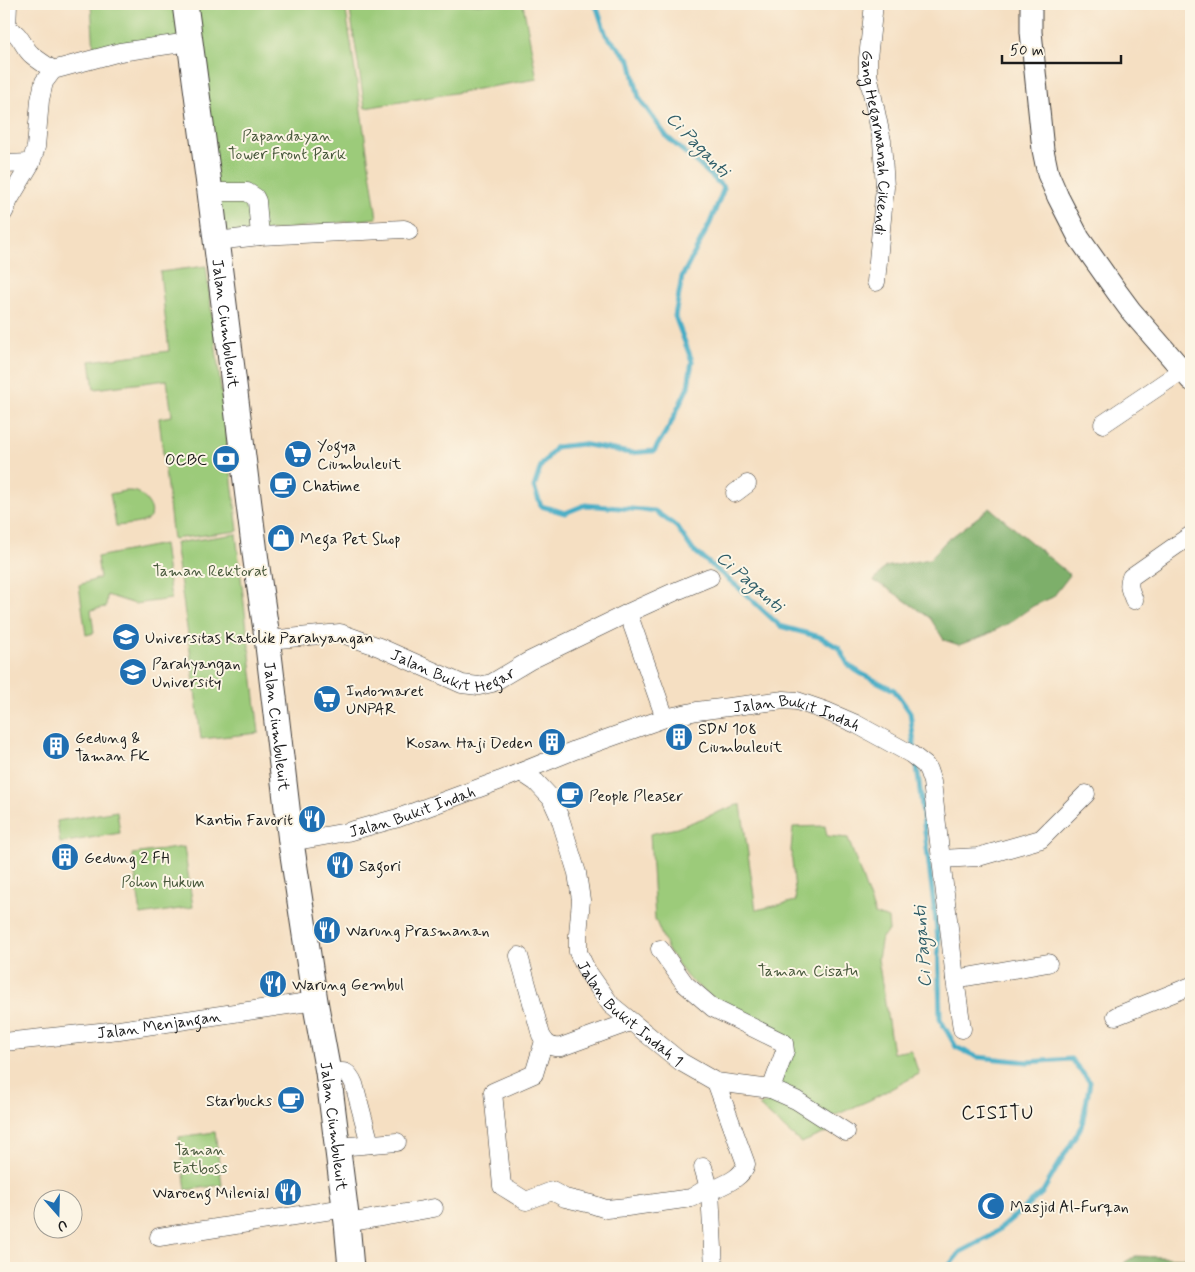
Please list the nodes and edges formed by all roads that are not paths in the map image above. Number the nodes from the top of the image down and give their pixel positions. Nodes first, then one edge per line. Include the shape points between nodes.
1 (8, 4) edge
2 (185, 4) edge
3 (874, 4) edge
4 (1031, 4) edge
5 (189, 42) junction
6 (53, 70) junction
7 (31, 163) junction
8 (4, 164) edge
9 (210, 192) junction
10 (4, 212) edge
11 (409, 231) dead end
12 (260, 236) junction
13 (216, 242) junction
14 (876, 282) dead end
15 (1187, 375) edge
16 (1103, 424) dead end
17 (1191, 535) edge
18 (710, 577) dead end
19 (1134, 600) dead end
20 (628, 613) junction
21 (267, 637) junction
22 (665, 718) junction
23 (521, 772) junction
24 (1086, 794) dead end
25 (291, 842) junction
26 (941, 859) junction
27 (660, 949) dead end
28 (519, 956) dead end
29 (1048, 963) dead end
30 (955, 979) junction
31 (1191, 986) edge
32 (315, 1001) junction
33 (1116, 1016) dead end
34 (630, 1022) junction
35 (962, 1029) dead end
36 (544, 1041) junction
37 (4, 1042) edge
38 (328, 1072) junction
39 (716, 1082) junction
40 (771, 1089) junction
41 (846, 1132) dead end
42 (397, 1142) dead end
43 (370, 1144) junction
44 (338, 1147) junction
45 (703, 1167) dead end
46 (707, 1191) junction
47 (434, 1208) dead end
48 (346, 1216) junction
49 (159, 1237) dead end
50 (351, 1268) edge
51 (714, 1268) edge

1 - 6 street via 7,29 18,34 31,55
2 - 5 main road, Jalan Ciumbuleuit
3 - 14 street, Gang Hegarmanah Cikendi via 868,74 882,141 885,187
4 - 15 street via 1031,32 1048,174 1079,238 1131,311
5 - 6 street via 120,52
5 - 9 main road, Jalan Ciumbuleuit
6 - 7 street via 44,82
7 - 8 street
7 - 10 street
9 - 12 street via 247,192 255,197
9 - 13 main road, Jalan Ciumbuleuit
11 - 12 street
12 - 13 street
13 - 21 main road, Jalan Ciumbuleuit
15 - 16 street
17 - 19 street via 1130,577 1128,586
18 - 20 street, Jalan Bukit Hegar
20 - 21 street, Jalan Bukit Hegar via 529,660 492,683 479,686 462,684 340,633 279,639
20 - 22 street
21 - 25 main road, Jalan Ciumbuleuit
22 - 23 street, Jalan Bukit Indah
22 - 26 street, Jalan Bukit Indah via 784,700 797,701 856,724 925,765 932,782
23 - 25 street, Jalan Bukit Indah via 398,818
23 - 34 street, Jalan Bukit Indah 1 via 551,798 570,848 581,900 578,952 611,1006
24 - 26 street via 1041,839 978,857
25 - 32 main road, Jalan Ciumbuleuit
26 - 30 street, Jalan Bukit Indah
27 - 40 street via 685,984 713,1008 784,1043 785,1051
28 - 36 street
29 - 30 street
30 - 35 street, Jalan Bukit Indah
31 - 33 street
32 - 37 street, Jalan Menjangan via 119,1030
32 - 38 main road, Jalan Ciumbuleuit
34 - 36 street via 561,1047 554,1048
34 - 39 street, Jalan Bukit Indah 1 via 681,1062
36 - 46 street via 534,1074 493,1092 502,1186 526,1201 552,1190 565,1198 606,1209 691,1198
38 - 43 street via 346,1072 350,1076
38 - 44 main road, Jalan Ciumbuleuit
39 - 40 street, Jalan Bukit Indah 1
39 - 46 street via 746,1164 735,1179
40 - 41 street, Jalan Bukit Indah 1 via 796,1100
42 - 43 street
43 - 44 street
44 - 48 main road, Jalan Ciumbuleuit
45 - 46 street
46 - 51 street
47 - 48 street
48 - 49 street
48 - 50 main road, Jalan Ciumbuleuit

